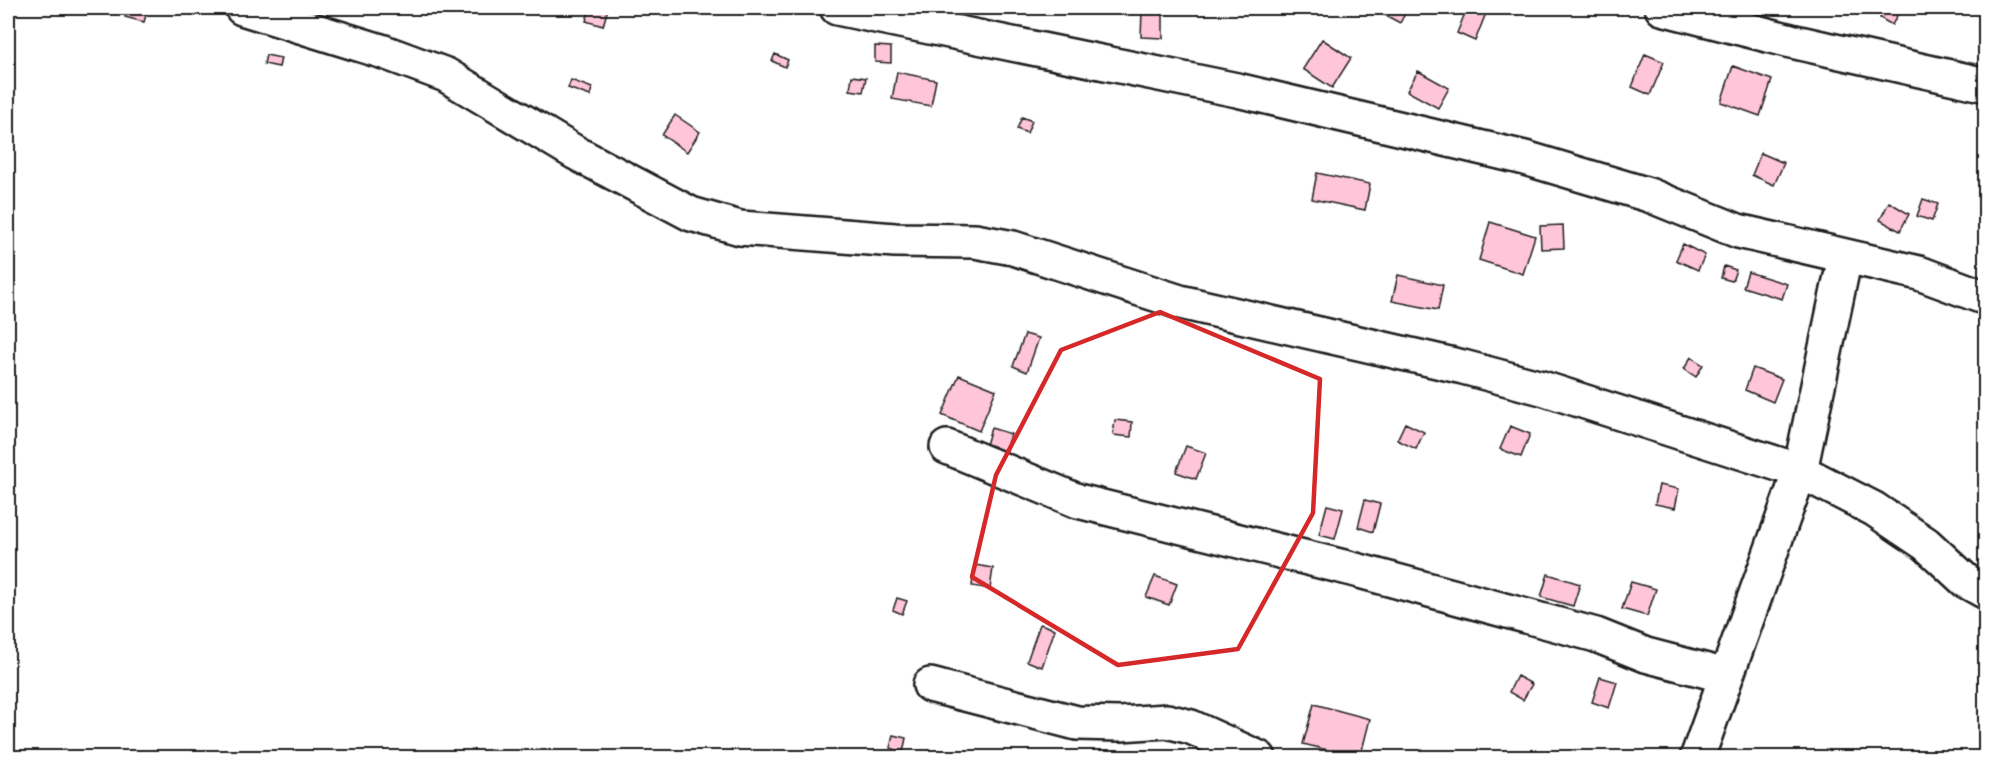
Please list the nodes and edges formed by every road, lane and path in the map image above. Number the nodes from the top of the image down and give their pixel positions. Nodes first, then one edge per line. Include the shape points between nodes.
1 (242, 8) edge
2 (837, 8) edge
3 (1662, 8) edge
4 (1986, 85) edge
5 (1845, 257) junction
6 (1986, 298) edge
7 (947, 447) dead end
8 (1800, 471) junction
9 (1986, 592) edge
10 (1726, 676) junction
11 (930, 685) dead end
12 (1259, 758) edge
13 (1697, 758) edge

1 - 8 street via 446,75 576,153 691,214 740,228 895,240 975,241 1013,248 1180,302 1542,388
2 - 5 street via 1237,90 1525,158 1649,195 1738,231
3 - 4 street
5 - 6 street via 1919,273
5 - 8 street
7 - 10 street via 1078,501 1386,578 1596,635 1646,655
8 - 9 street via 1874,509
8 - 10 street
10 - 13 street
11 - 12 street via 1077,723 1167,721 1191,727

